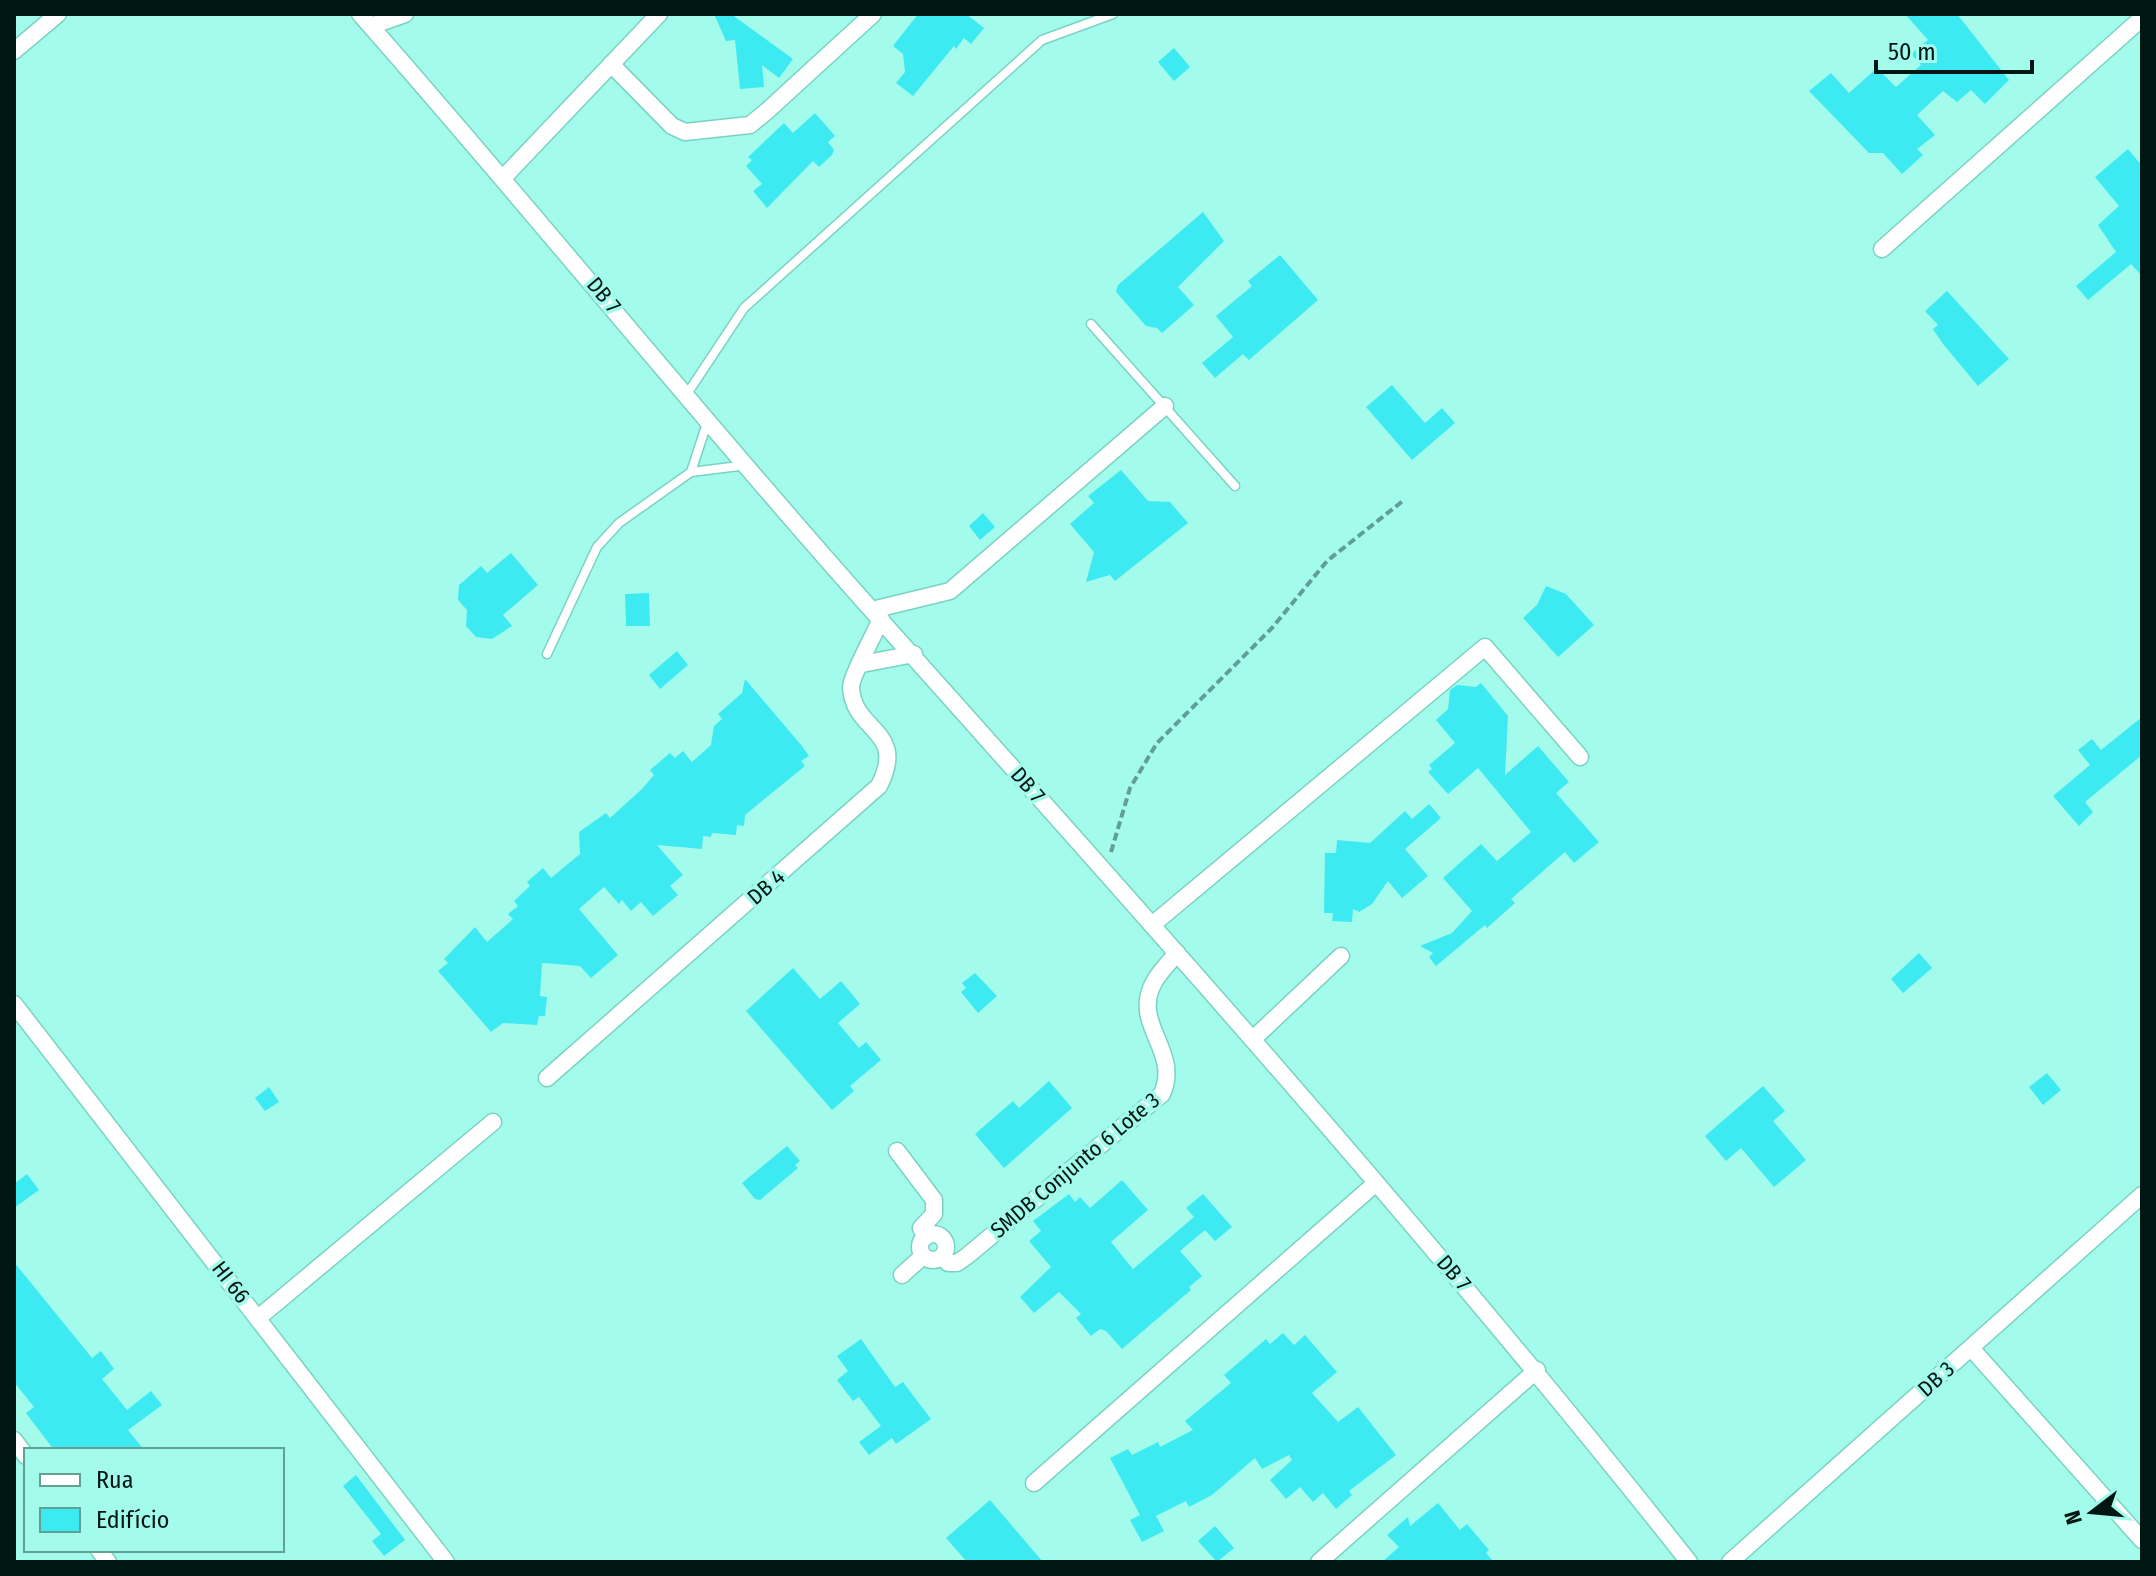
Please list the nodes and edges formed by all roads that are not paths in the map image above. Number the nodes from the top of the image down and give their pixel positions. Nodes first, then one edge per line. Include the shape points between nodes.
1 (58, 14) edge
2 (405, 14) edge
3 (659, 14) edge
4 (873, 14) edge
5 (1113, 14) edge
6 (2142, 18) edge
7 (366, 20) edge
8 (14, 51) edge
9 (611, 64) junction
10 (504, 177) junction
11 (1882, 249) dead end
12 (1091, 324) dead end
13 (687, 394) junction
14 (1165, 406) junction
15 (708, 419) junction
16 (748, 465) junction
17 (691, 472) junction
18 (1235, 486) dead end
19 (876, 615) junction
20 (547, 654) dead end
21 (914, 654) junction
22 (862, 664) junction
23 (1580, 757) dead end
24 (1152, 925) junction
25 (1177, 953) junction
26 (1341, 956) dead end
27 (14, 1004) edge
28 (1253, 1039) junction
29 (547, 1078) dead end
30 (493, 1122) dead end
31 (897, 1151) dead end
32 (1376, 1183) junction
33 (2142, 1195) edge
34 (926, 1237) junction
35 (923, 1256) junction
36 (943, 1257) junction
37 (902, 1275) dead end
38 (258, 1318) junction
39 (1971, 1348) junction
40 (1537, 1370) junction
41 (1034, 1483) dead end
42 (2142, 1540) edge
43 (446, 1562) edge
44 (1319, 1562) edge
45 (1689, 1562) edge
46 (1731, 1562) edge

1 - 8 street
2 - 7 street
3 - 9 street
4 - 9 street via 750,125 730,130 685,132 672,126
5 - 13 lane via 1042,40 744,308
6 - 11 street
7 - 10 street, DB 7
9 - 10 street
10 - 13 street, DB 7
12 - 14 lane
13 - 15 street, DB 7
14 - 18 lane
14 - 19 street via 950,591
15 - 16 street, DB 7
15 - 17 lane
16 - 17 lane
16 - 19 street, DB 7
17 - 20 lane via 619,523 597,547
19 - 21 street, DB 7
19 - 22 street, DB 4
21 - 22 street
21 - 24 street, DB 7
22 - 29 street, DB 4 via 851,683 853,701 887,746 890,759 879,786
23 - 24 street via 1485,647
24 - 25 street, DB 7
25 - 28 street, DB 7
25 - 36 street, SMDB Conjunto 6 Lote 3 via 1152,986 1149,999 1152,1031 1167,1057 1162,1094 967,1256 957,1263
26 - 28 street
27 - 38 street, HI 66
28 - 32 street, DB 7
30 - 38 street
31 - 34 street via 934,1200 934,1214 921,1228
32 - 40 street, DB 7
32 - 41 street
33 - 39 street, DB 3
34 - 35 street via 920,1247
34 - 36 street via 933,1233 944,1239
35 - 36 street, SMDB Conjunto 6 Lote 3 via 933,1261
35 - 37 street
38 - 43 street, HI 66
39 - 42 street
39 - 46 street, DB 3
40 - 44 street
40 - 45 street, DB 7

